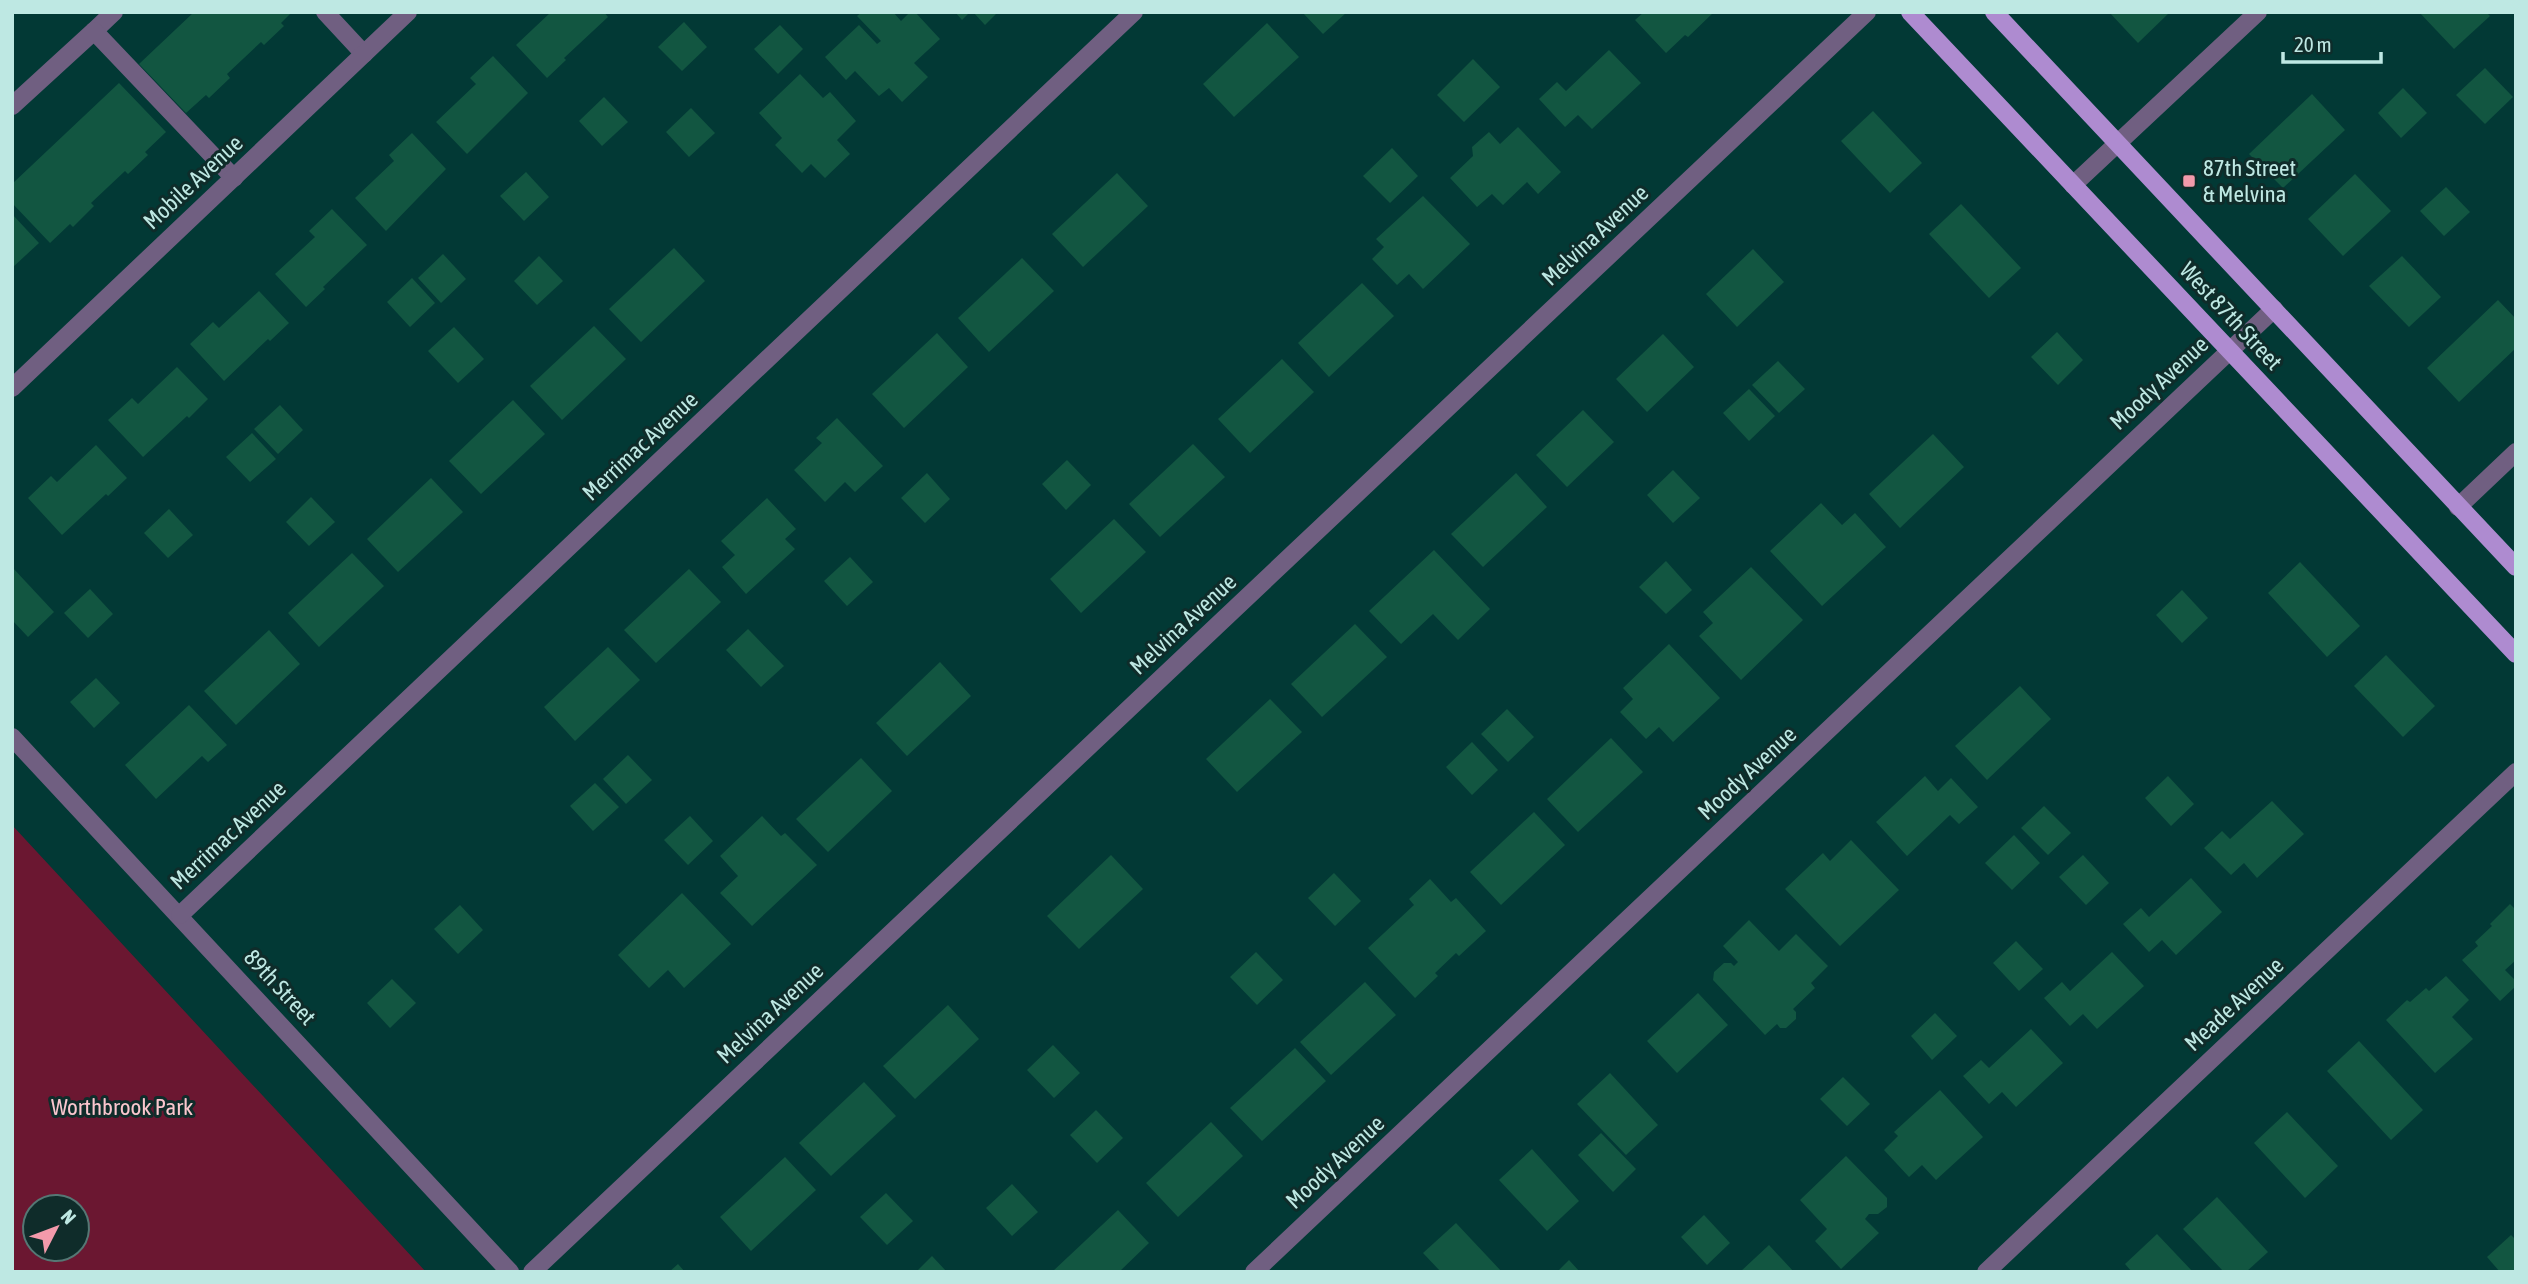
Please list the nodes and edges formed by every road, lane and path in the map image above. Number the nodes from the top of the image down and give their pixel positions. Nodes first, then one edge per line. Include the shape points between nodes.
1 (114, 12) edge
2 (325, 12) edge
3 (408, 12) edge
4 (1134, 12) edge
5 (1867, 12) edge
6 (1910, 12) edge
7 (1994, 12) edge
8 (2258, 12) edge
9 (94, 31) junction
10 (364, 54) junction
11 (12, 106) edge
12 (2117, 143) junction
13 (234, 178) junction
14 (2073, 185) junction
15 (2274, 309) junction
16 (2229, 351) junction
17 (12, 387) edge
18 (2516, 452) edge
19 (2458, 507) junction
20 (2516, 567) edge
21 (2516, 654) edge
22 (12, 737) edge
23 (2516, 772) edge
24 (180, 915) junction
25 (510, 1272) edge
26 (532, 1272) edge
27 (1254, 1272) edge
28 (1986, 1272) edge

1 - 9 street
2 - 10 street
3 - 10 street, Mobile Avenue
4 - 24 street, Merrimac Avenue
5 - 26 street, Melvina Avenue
6 - 14 main road, West 87th Street
7 - 12 main road, West 87th Street
8 - 12 street
9 - 11 street
9 - 13 street
10 - 13 street, Mobile Avenue
12 - 14 street
12 - 15 main road, West 87th Street
13 - 17 street, Mobile Avenue
14 - 16 main road, West 87th Street
15 - 16 street, Moody Avenue
15 - 19 main road, West 87th Street
16 - 21 main road, West 87th Street
16 - 27 street, Moody Avenue
18 - 19 street
19 - 20 main road, West 87th Street
22 - 24 street, 89th Street
23 - 28 street, Meade Avenue
24 - 25 street, 89th Street

